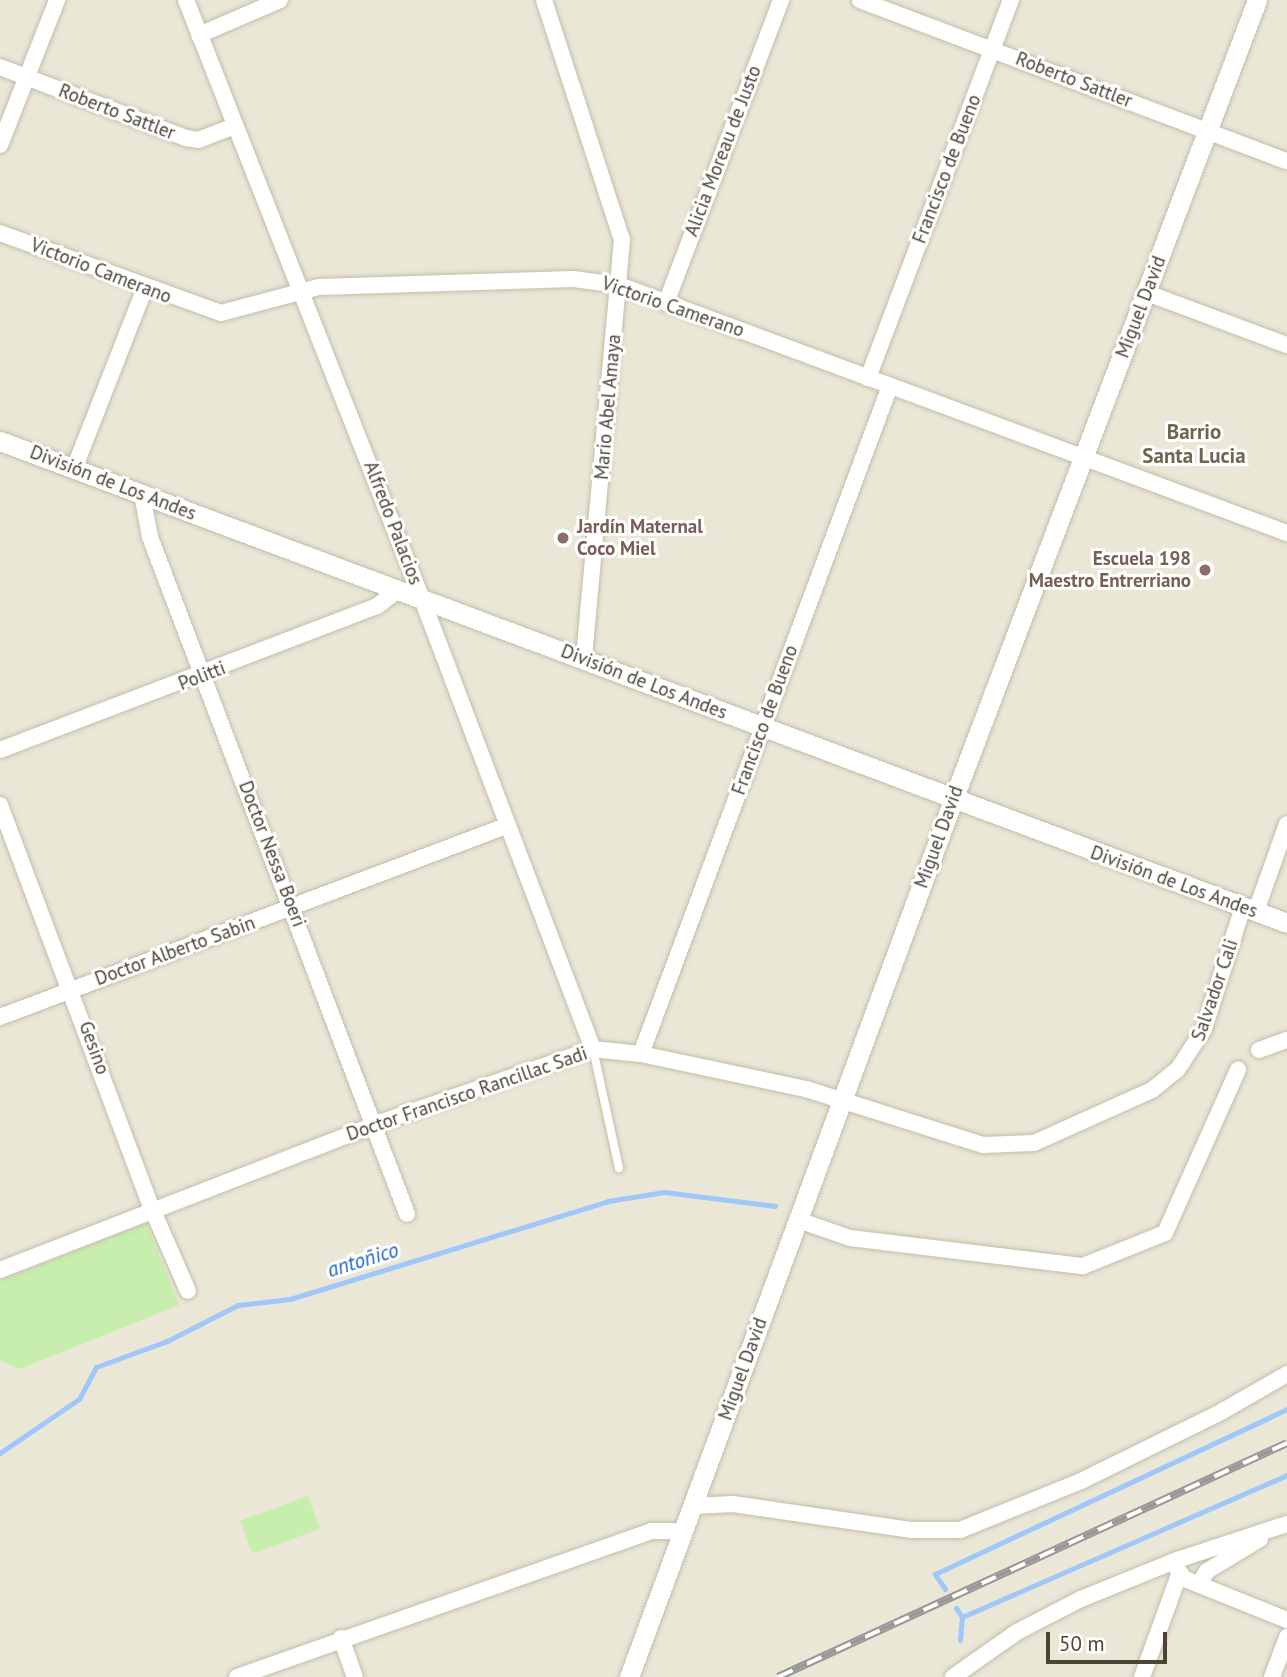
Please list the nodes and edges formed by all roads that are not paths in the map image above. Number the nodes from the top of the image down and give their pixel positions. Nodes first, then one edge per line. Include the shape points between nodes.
1 (57, 0) edge
2 (186, 0) edge
3 (280, 0) edge
4 (544, 0) edge
5 (781, 0) edge
6 (860, 0) edge
7 (1011, 0) edge
8 (1257, 0) edge
9 (199, 35) junction
10 (993, 49) junction
11 (0, 67) edge
12 (27, 78) junction
13 (235, 126) junction
14 (1208, 131) junction
15 (0, 145) edge
16 (1287, 161) edge
17 (0, 233) edge
18 (619, 285) junction
19 (145, 288) junction
20 (301, 290) junction
21 (1147, 293) junction
22 (666, 303) junction
23 (1287, 345) edge
24 (868, 378) junction
25 (890, 386) junction
26 (0, 441) edge
27 (1083, 456) junction
28 (74, 469) junction
29 (142, 494) junction
30 (1287, 533) edge
31 (398, 590) junction
32 (422, 598) junction
33 (584, 658) junction
34 (203, 676) junction
35 (761, 727) junction
36 (0, 750) edge
37 (953, 800) junction
38 (0, 805) edge
39 (1287, 824) edge
40 (506, 826) junction
41 (293, 908) junction
42 (1249, 909) junction
43 (1287, 923) edge
44 (73, 989) junction
45 (0, 1017) edge
46 (1287, 1040) edge
47 (593, 1049) junction
48 (1259, 1050) dead end
49 (641, 1054) junction
50 (1178, 1069) joint
51 (1238, 1070) dead end
52 (842, 1099) junction
53 (373, 1125) junction
54 (619, 1168) dead end
55 (153, 1211) junction
56 (407, 1214) dead end
57 (798, 1220) junction
58 (0, 1270) edge
59 (188, 1291) dead end
60 (1287, 1374) edge
61 (693, 1506) junction
62 (1283, 1525) edge
63 (682, 1531) junction
64 (1175, 1568) junction
65 (1199, 1584) junction
66 (1287, 1620) edge
67 (1287, 1637) edge
68 (341, 1638) junction
69 (237, 1677) edge
70 (355, 1677) edge
71 (629, 1677) edge
72 (953, 1677) edge
73 (1142, 1677) edge
74 (1272, 1677) edge

1 - 12 street
2 - 9 street, Alfredo Palacios
3 - 9 street
4 - 18 street, Mario Abel Amaya via 622,240
5 - 22 street, Alicia Moreau de Justo
6 - 10 street, Roberto Sattler
7 - 10 street, Francisco de Bueno
8 - 14 street, Miguel David
9 - 13 street, Alfredo Palacios
10 - 14 street, Roberto Sattler
10 - 24 street, Francisco de Bueno
11 - 12 street, Roberto Sattler
12 - 13 street, Roberto Sattler via 186,138 198,140
12 - 15 street
13 - 20 street, Alfredo Palacios
14 - 16 street, Roberto Sattler
14 - 21 street, Miguel David
17 - 19 street, Victorio Camerano
18 - 20 street, Victorio Camerano via 573,279
18 - 22 street, Victorio Camerano
18 - 33 street, Mario Abel Amaya
19 - 20 street, Victorio Camerano via 221,313
19 - 28 street
20 - 32 street, Alfredo Palacios
21 - 23 street
21 - 27 street, Miguel David
22 - 24 street, Victorio Camerano
24 - 25 street, Victorio Camerano
25 - 27 street, Victorio Camerano
25 - 35 street, Francisco de Bueno
26 - 28 street, División de Los Andes
27 - 30 street, Victorio Camerano
27 - 37 street, Miguel David
28 - 29 street, División de Los Andes
29 - 31 street, División de Los Andes
29 - 34 street, Doctor Nessa Boeri via 150,537
31 - 32 street, División de Los Andes
31 - 34 street, Politti via 377,606
32 - 33 street, División de Los Andes
32 - 40 street, Alfredo Palacios
33 - 35 street, División de Los Andes
34 - 36 street, Politti
34 - 41 street, Doctor Nessa Boeri
35 - 37 street, División de Los Andes
35 - 49 street, Francisco de Bueno
37 - 42 street, División de Los Andes
37 - 52 street, Miguel David
38 - 44 street, Gesino
39 - 42 street, Salvador Cali
40 - 41 street, Doctor Alberto Sabin
40 - 47 street, Alfredo Palacios
41 - 44 street, Doctor Alberto Sabin
41 - 53 street, Doctor Nessa Boeri
42 - 43 street, División de Los Andes
42 - 50 street, Salvador Cali via 1204,1029
44 - 45 street, Doctor Alberto Sabin
44 - 55 street, Gesino
46 - 48 street
47 - 49 street, Doctor Francisco Rancillac Sadi
47 - 53 street, Doctor Francisco Rancillac Sadi
47 - 54 lane
49 - 52 street, Doctor Francisco Rancillac Sadi
50 - 52 street, Doctor Francisco Rancillac Sadi via 1152,1090 1048,1139 1017,1147 983,1145
51 - 57 street via 1165,1233 1083,1266 850,1238
52 - 57 street, Miguel David
53 - 55 street, Doctor Francisco Rancillac Sadi
53 - 56 street, Doctor Nessa Boeri
55 - 58 street, Doctor Francisco Rancillac Sadi
55 - 59 street, Gesino
57 - 61 street, Miguel David
60 - 61 street via 1221,1412 1081,1480 960,1530 925,1531 733,1504
61 - 63 street, Miguel David
62 - 64 street
62 - 65 street via 1207,1571
63 - 68 street via 651,1531
63 - 71 street, Miguel David
64 - 65 street
64 - 72 street via 1047,1615
64 - 73 street
65 - 66 street
67 - 74 street
68 - 69 street
68 - 70 street

